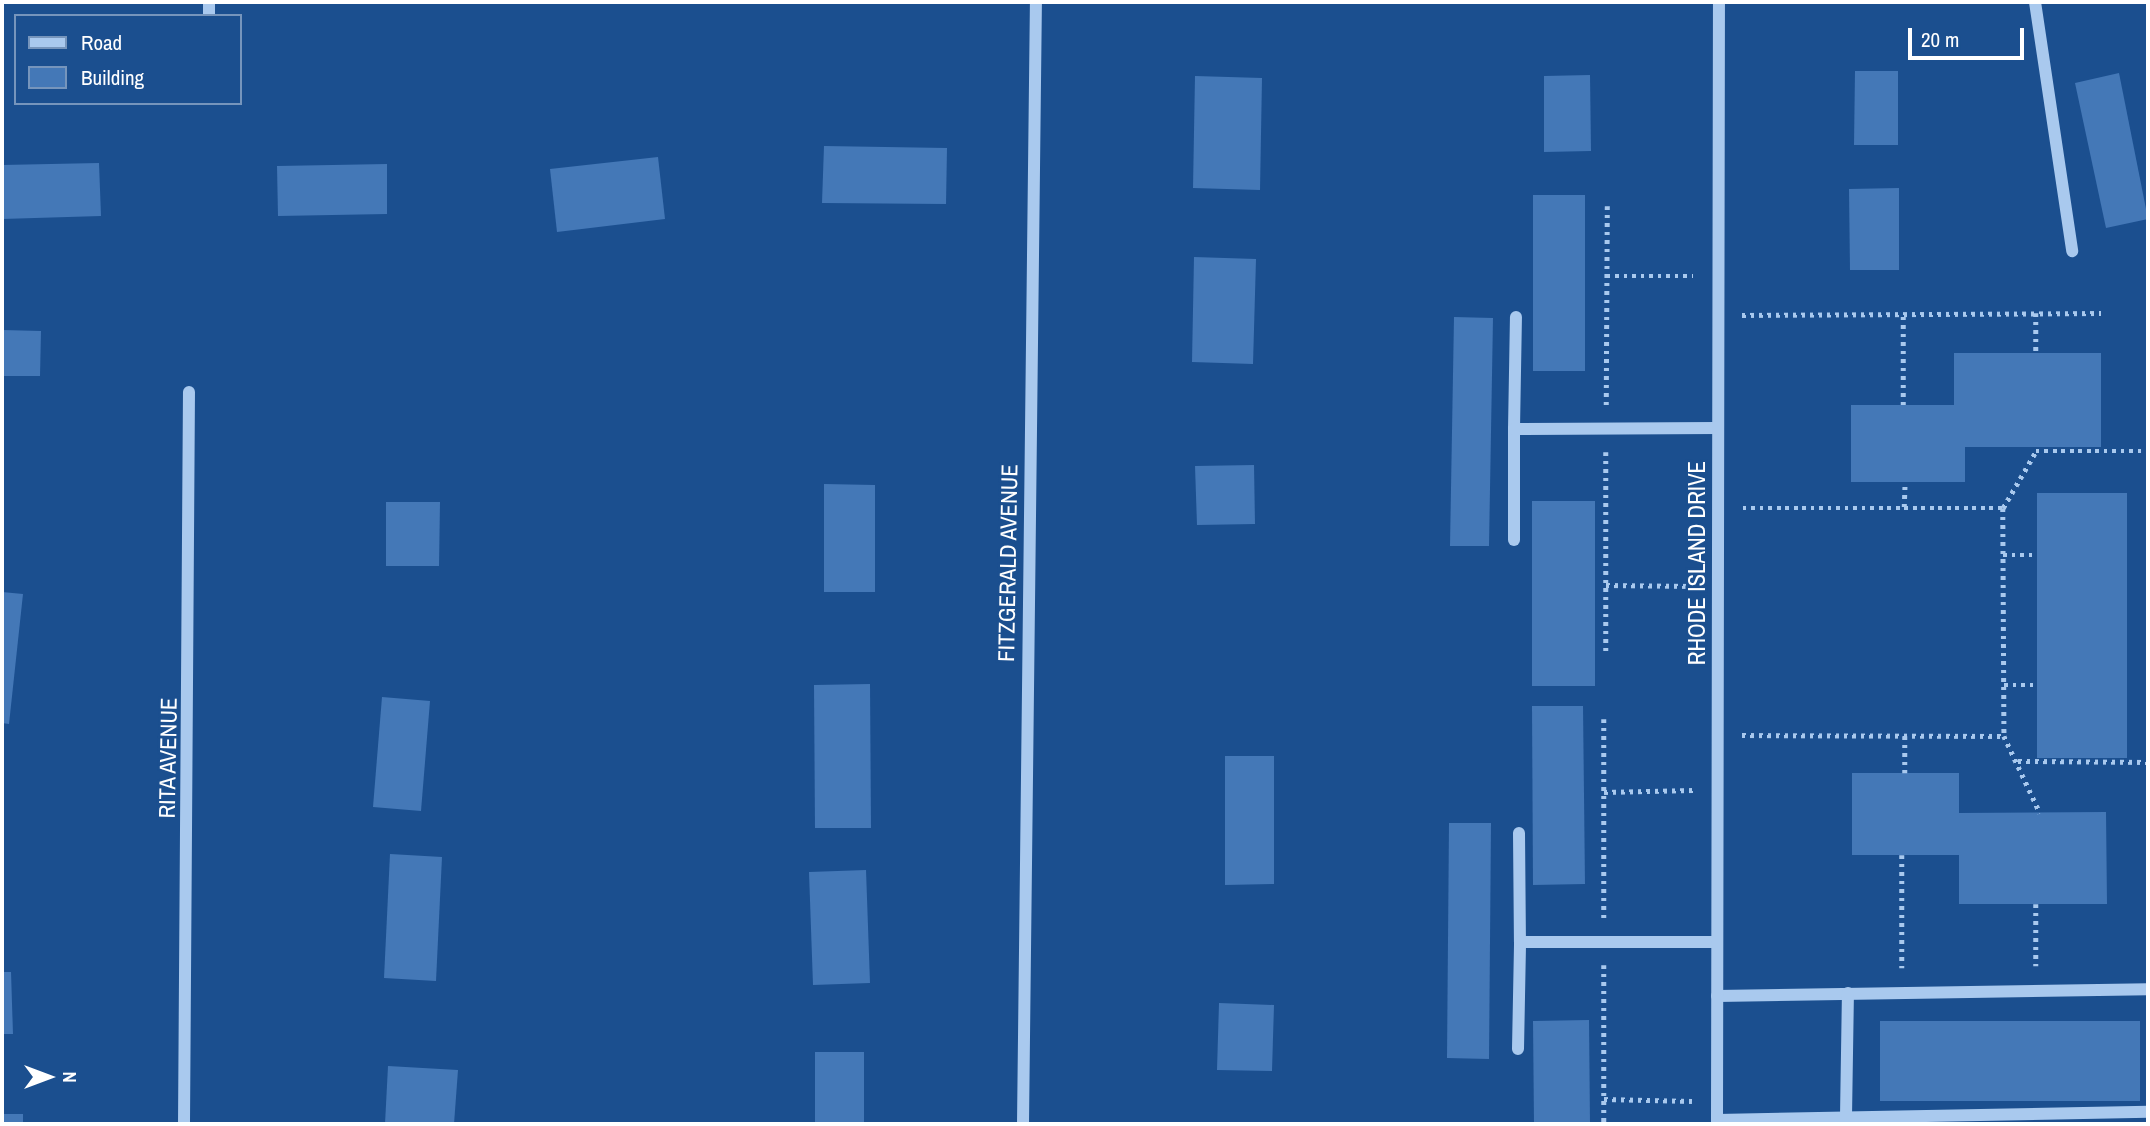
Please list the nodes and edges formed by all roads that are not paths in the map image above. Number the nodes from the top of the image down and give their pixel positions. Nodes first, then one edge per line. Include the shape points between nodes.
1 (1036, 2) edge
2 (1719, 2) edge
3 (2035, 2) edge
4 (2072, 251) dead end
5 (1516, 317) dead end
6 (189, 392) dead end
7 (1718, 428) junction
8 (1514, 429) junction
9 (1514, 540) dead end
10 (1519, 832) dead end
11 (1520, 942) junction
12 (1717, 942) junction
13 (2148, 989) edge
14 (1848, 993) junction
15 (1717, 996) junction
16 (1518, 1049) dead end
17 (2148, 1112) edge
18 (1846, 1117) junction
19 (1717, 1122) edge
20 (184, 1124) edge
21 (1023, 1124) edge

1 - 21 street, FITZGERALD AVENUE
2 - 7 street, RHODE ISLAND DRIVE
3 - 4 street
5 - 8 street
6 - 20 street, RITA AVENUE
7 - 8 street
7 - 12 street, RHODE ISLAND DRIVE
8 - 9 street
10 - 11 street
11 - 12 street
11 - 16 street
12 - 15 street, RHODE ISLAND DRIVE
13 - 14 street
14 - 15 street
14 - 18 street
15 - 19 street, RHODE ISLAND DRIVE
17 - 18 street
18 - 19 street

